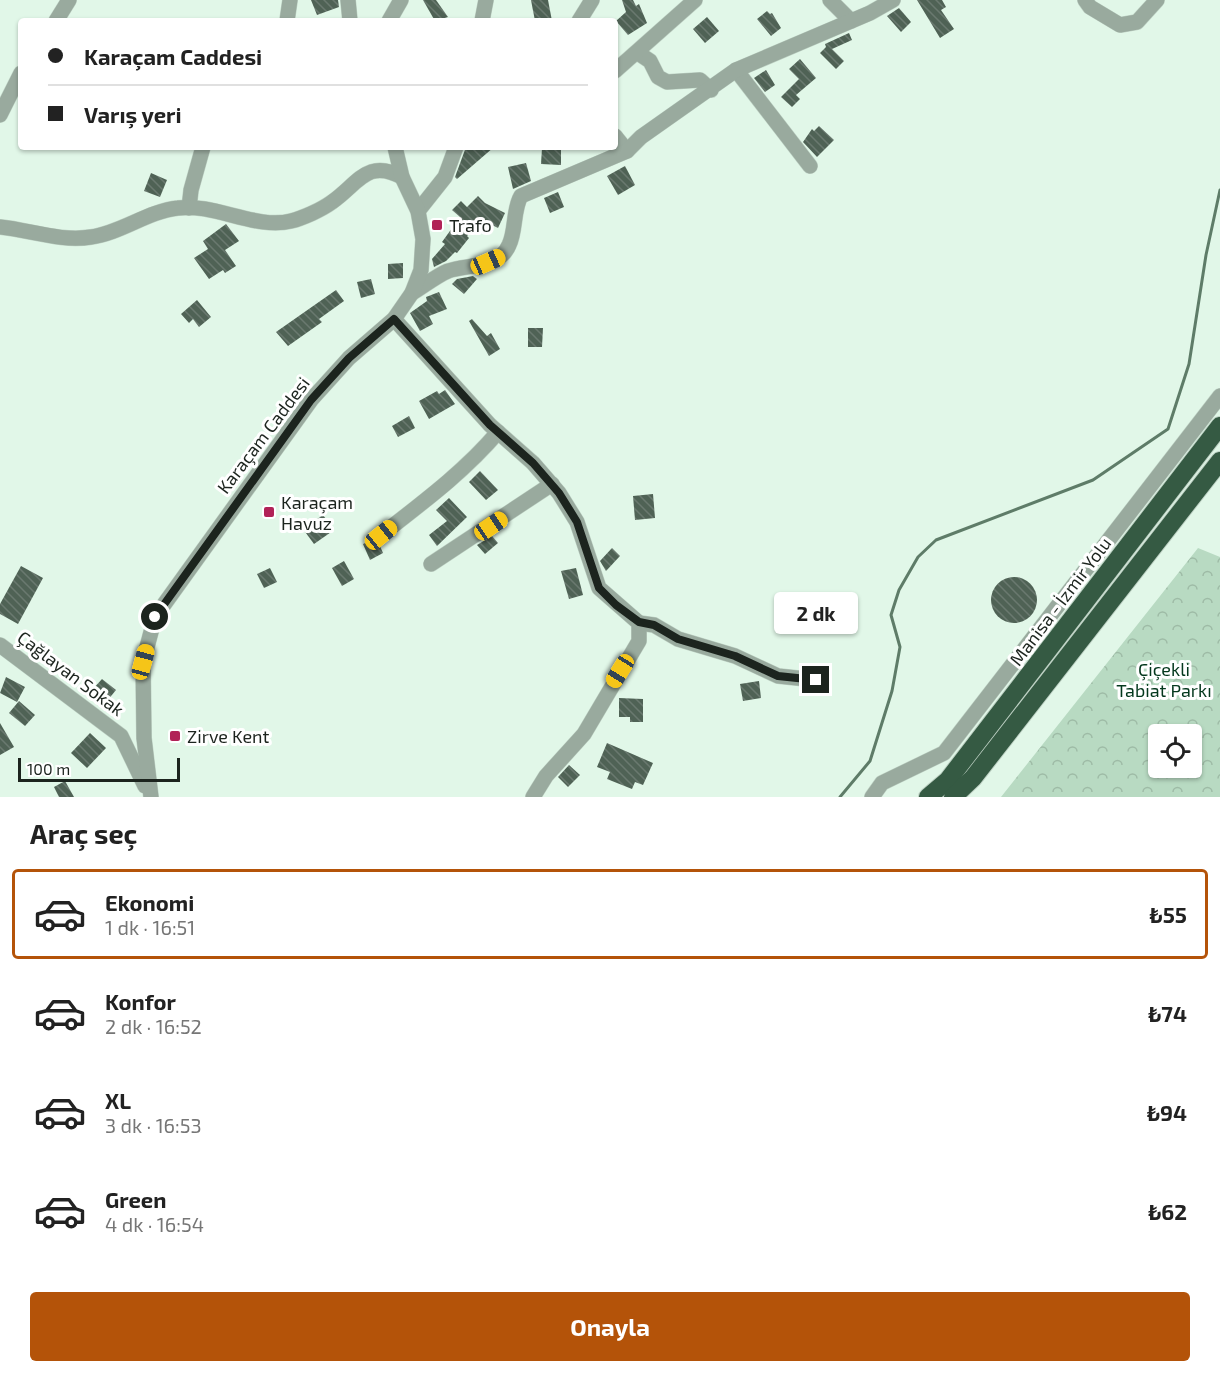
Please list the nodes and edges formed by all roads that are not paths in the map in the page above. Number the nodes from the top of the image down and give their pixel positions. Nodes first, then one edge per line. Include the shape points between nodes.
1 (69, 0) edge
2 (290, 0) edge
3 (348, 0) edge
4 (401, 0) edge
5 (486, 0) edge
6 (592, 0) edge
7 (695, 0) edge
8 (830, 0) edge
9 (893, 0) edge
10 (1085, 0) edge
11 (1157, 0) edge
12 (58, 18) edge
13 (287, 18) edge
14 (350, 18) edge
15 (391, 18) edge
16 (483, 18) edge
17 (581, 18) edge
18 (851, 21) junction
19 (638, 53) junction
20 (618, 69) edge
21 (736, 70) junction
22 (18, 79) edge
23 (711, 90) junction
24 (0, 115) edge
25 (618, 140) edge
26 (202, 150) edge
27 (396, 150) edge
28 (455, 150) edge
29 (627, 151) junction
30 (810, 166) dead end
31 (402, 177) junction
32 (189, 208) junction
33 (418, 211) junction
34 (0, 227) edge
35 (412, 293) junction
36 (394, 319) junction
37 (1220, 396) edge
38 (1220, 426) edge
39 (498, 432) junction
40 (1220, 461) edge
41 (552, 484) junction
42 (381, 535) dead end
43 (431, 564) dead end
44 (639, 622) junction
45 (0, 645) edge
46 (816, 680) dead end
47 (151, 797) edge
48 (533, 797) edge
49 (872, 797) edge
50 (928, 797) edge
51 (952, 797) edge

1 - 12 street
2 - 13 street
3 - 14 street
4 - 15 street
5 - 16 street
6 - 17 street
7 - 19 street
8 - 18 street
9 - 18 street
10 - 11 street via 1120,26 1137,21
18 - 21 street
19 - 20 street
19 - 23 street via 667,82 700,80
21 - 23 street
21 - 30 street
22 - 24 street
23 - 29 street via 641,137
25 - 29 street
26 - 32 street
27 - 31 street, Karaçam Caddesi
28 - 33 street via 445,177
29 - 35 street via 521,196 509,247 500,257 476,267 446,272
31 - 32 street via 388,170 374,170 332,203 274,224
31 - 33 street, Karaçam Caddesi
32 - 34 street via 177,207 91,237 57,237
33 - 35 street, Karaçam Caddesi via 423,239 421,270
35 - 36 street, Karaçam Caddesi
36 - 39 street
36 - 47 street, Karaçam Caddesi via 349,358 311,400 155,617 143,662 144,738
37 - 49 street via 944,753 882,783
38 - 50 highway, Manisa - İzmir Yolu via 948,780
39 - 41 street
39 - 42 street via 439,490
40 - 51 highway via 973,778
41 - 43 street
41 - 44 street via 577,522 599,588
44 - 46 street via 654,625 678,639 735,656 778,676
44 - 48 street via 639,640 584,734 546,776
45 - 47 street, Çağlayan Sokak via 121,736

